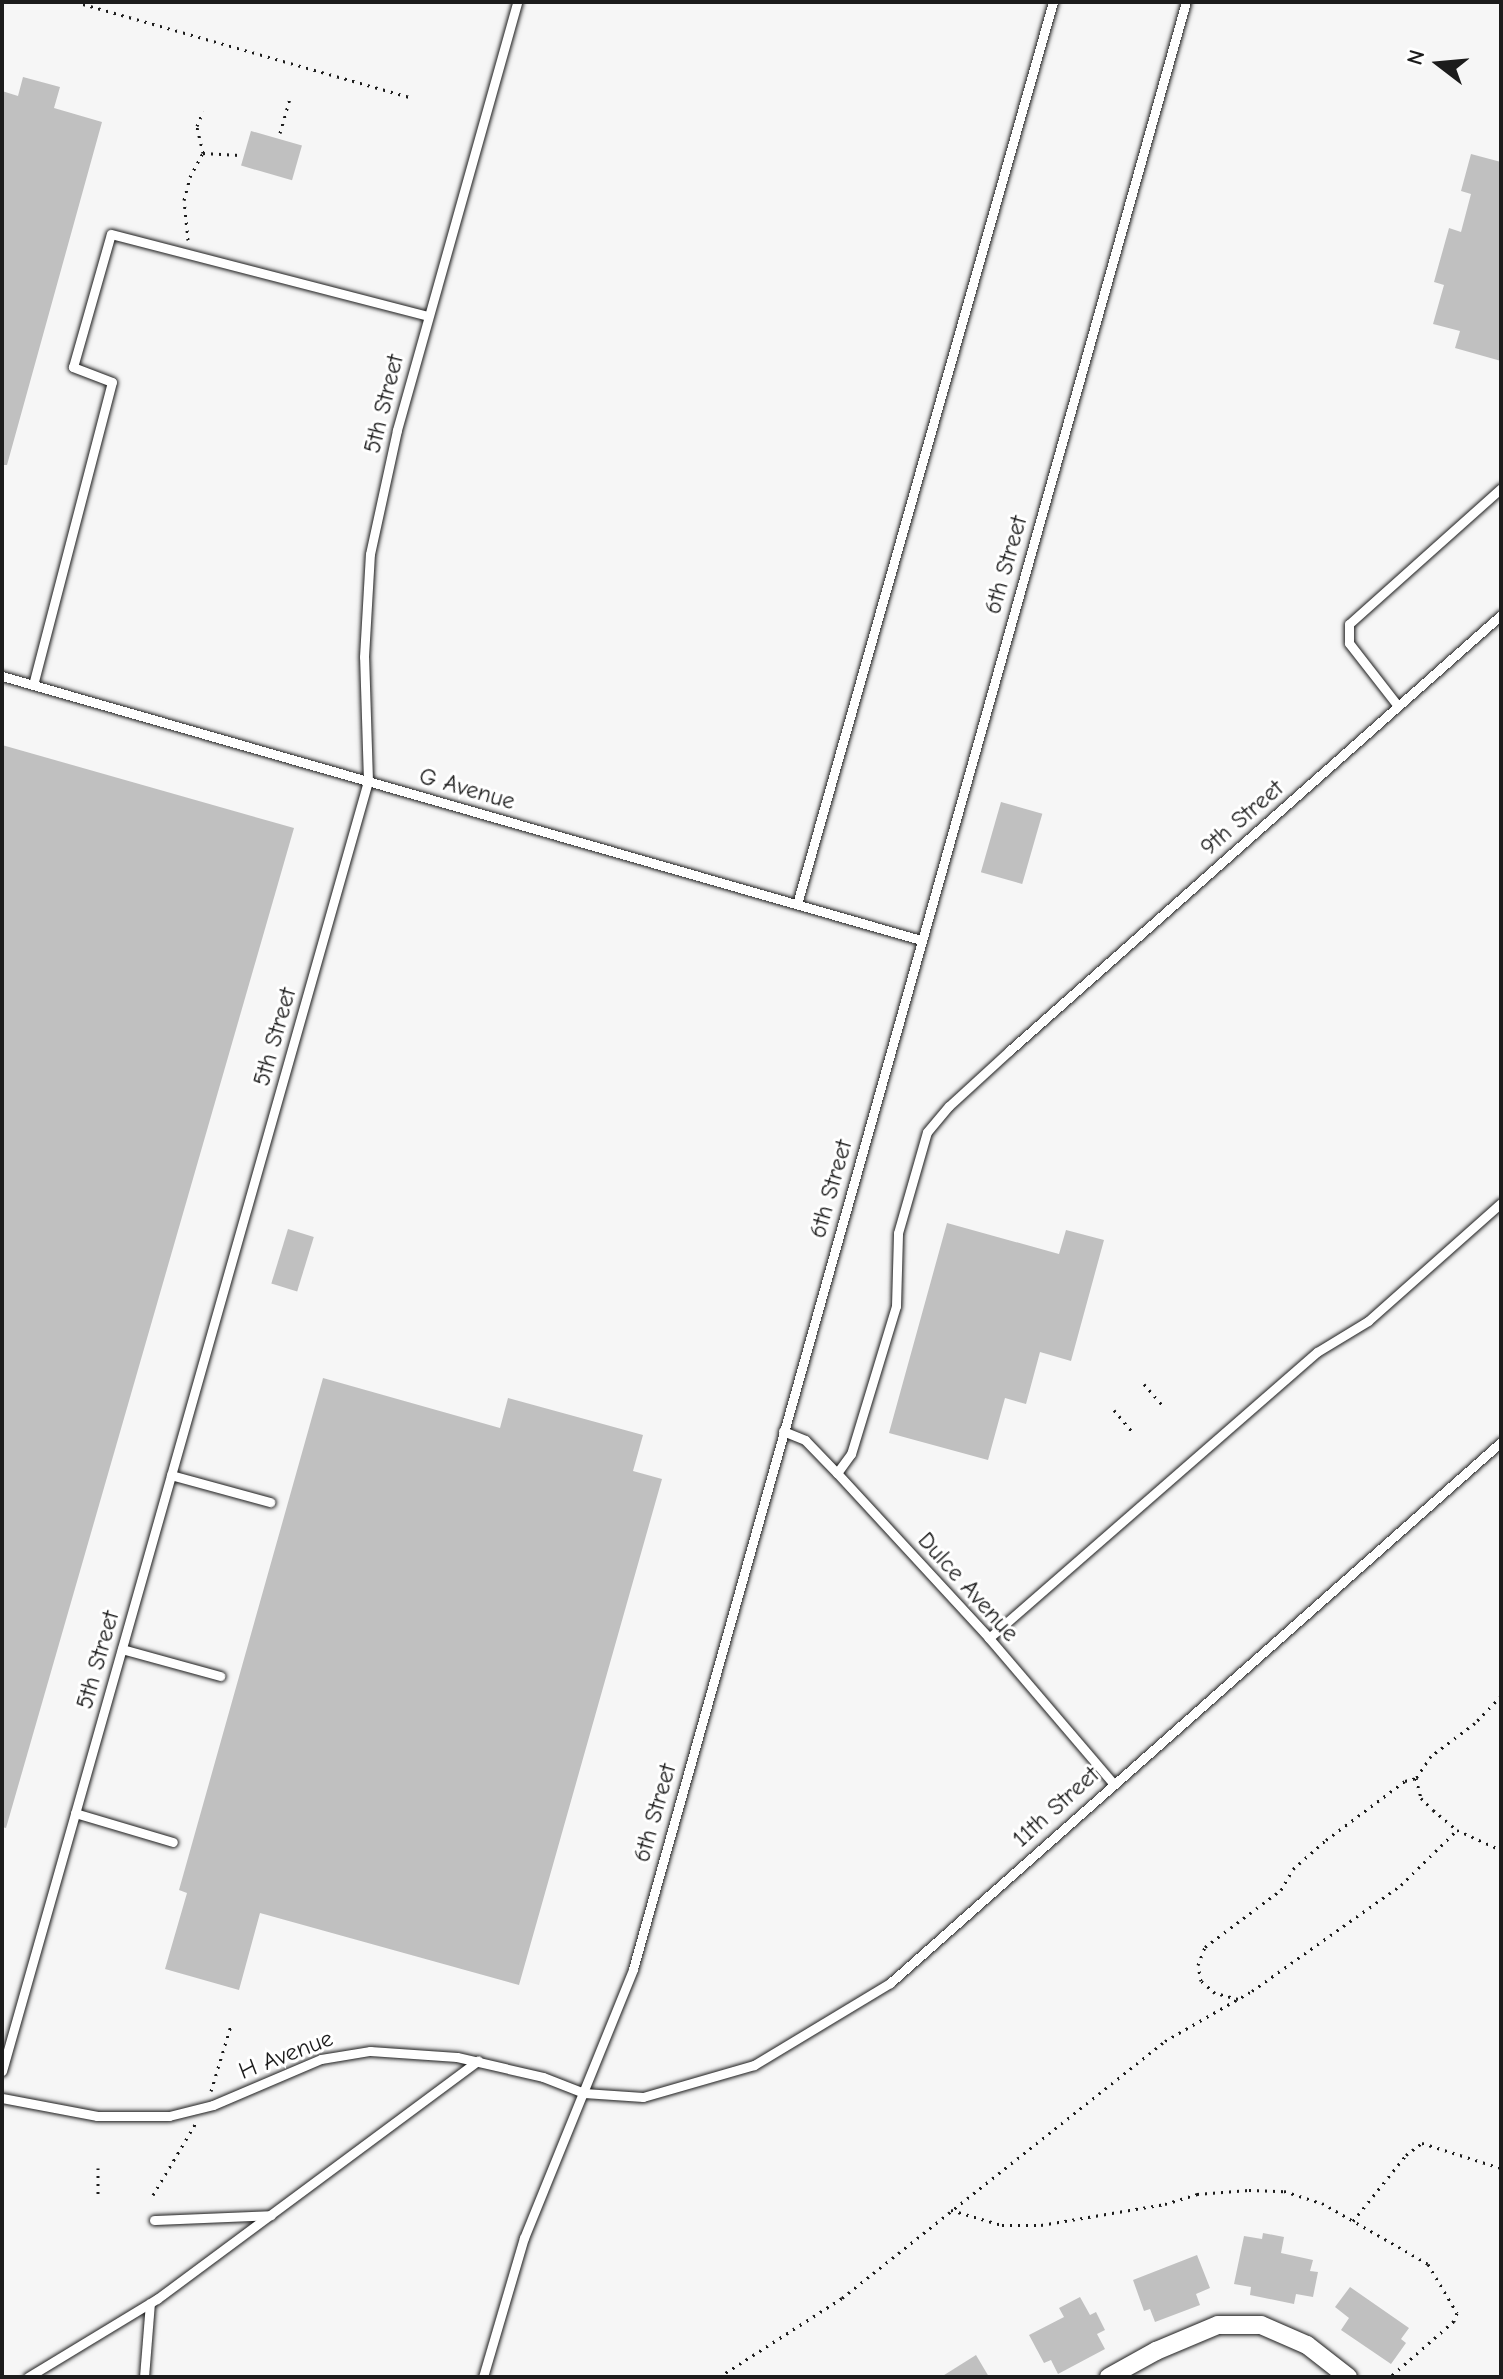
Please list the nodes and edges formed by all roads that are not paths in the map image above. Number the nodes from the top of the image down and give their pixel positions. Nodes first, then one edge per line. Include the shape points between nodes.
1 (517, 2) edge
2 (1053, 2) edge
3 (1186, 2) edge
4 (428, 316) junction
5 (1501, 488) edge
6 (1501, 615) edge
7 (2, 676) edge
8 (33, 685) junction
9 (1398, 706) junction
10 (368, 781) junction
11 (797, 904) junction
12 (921, 940) junction
13 (1501, 1203) edge
14 (783, 1431) junction
15 (1501, 1442) edge
16 (837, 1473) junction
17 (171, 1475) junction
18 (270, 1502) dead end
19 (989, 1638) junction
20 (122, 1649) junction
21 (220, 1676) dead end
22 (1113, 1783) junction
23 (75, 1813) junction
24 (173, 1842) dead end
25 (478, 2061) junction
26 (2, 2071) edge
27 (584, 2093) junction
28 (2, 2098) edge
29 (271, 2215) junction
30 (154, 2220) dead end
31 (150, 2303) junction
32 (28, 2377) edge
33 (144, 2377) edge
34 (483, 2377) edge
35 (1109, 2377) edge
36 (1348, 2377) edge

1 - 4 lane, 5th Street
2 - 11 lane
3 - 12 lane, 6th Street
4 - 8 lane via 111,234 73,367 112,382
4 - 10 lane, 5th Street via 370,554 364,657
5 - 9 lane via 1349,624 1349,643
6 - 9 lane, 9th Street
7 - 8 lane, G Avenue
8 - 10 lane, G Avenue
9 - 16 lane, 9th Street via 1009,1051 927,1132 898,1233 896,1306 851,1454
10 - 11 lane, G Avenue
10 - 17 lane, 5th Street
11 - 12 lane, G Avenue
12 - 14 lane, 6th Street
13 - 19 lane via 1368,1321 1317,1352
14 - 16 lane, Dulce Avenue via 805,1440
14 - 27 lane, 6th Street via 633,1969
15 - 22 lane, 11th Street
16 - 19 lane, Dulce Avenue
17 - 18 lane
17 - 20 lane, 5th Street
19 - 22 lane, Dulce Avenue
20 - 21 lane
20 - 23 lane, 5th Street
22 - 27 lane, 11th Street via 890,1983 754,2065 643,2097
23 - 24 lane
23 - 26 lane, 5th Street
25 - 27 lane, H Avenue
25 - 28 lane, H Avenue via 402,2051 347,2052 213,2105 159,2117 97,2116
25 - 29 lane
27 - 34 lane, 6th Street via 524,2238
29 - 30 lane
29 - 31 lane
31 - 32 lane
31 - 33 lane
35 - 36 street via 1218,2325 1261,2325 1307,2345

